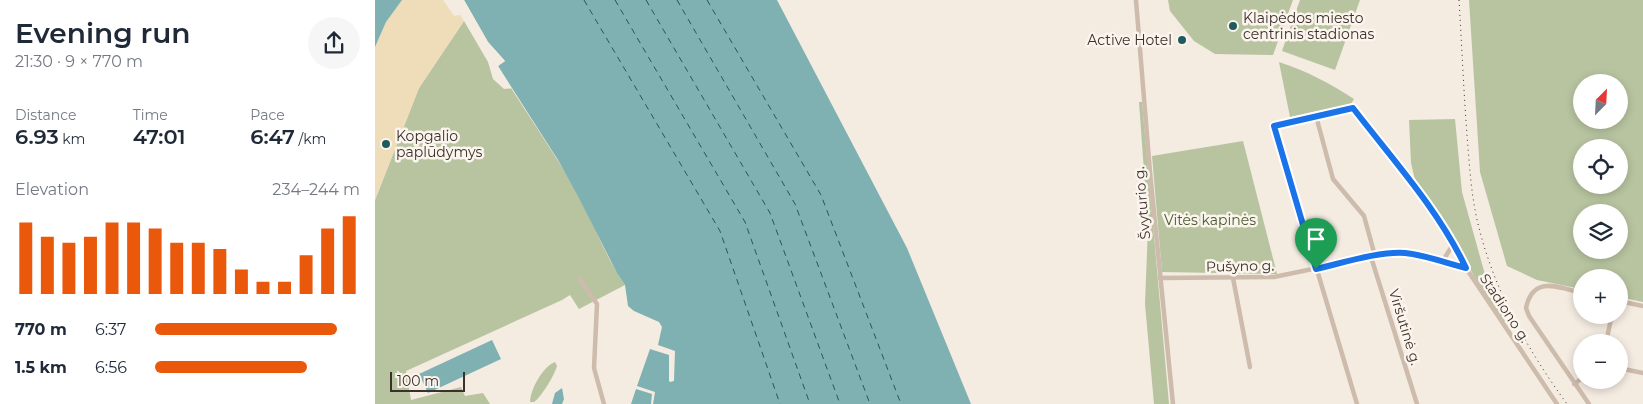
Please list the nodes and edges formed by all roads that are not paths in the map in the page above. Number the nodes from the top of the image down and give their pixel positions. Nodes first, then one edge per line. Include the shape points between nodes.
1 (1136, 0) edge
2 (1316, 116) junction
3 (1454, 243) junction
4 (1373, 256) junction
5 (1442, 262) junction
6 (1466, 268) junction
7 (1316, 269) junction
8 (579, 278) dead end
9 (1161, 278) junction
10 (1233, 278) junction
11 (1573, 290) edge
12 (1628, 303) edge
13 (1643, 306) edge
14 (1250, 367) dead end
15 (1628, 370) edge
16 (1643, 373) edge
17 (1573, 382) edge
18 (1578, 389) edge
19 (604, 404) edge
20 (1173, 404) edge
21 (1357, 404) edge
22 (1417, 404) edge
23 (1557, 404) edge
24 (1589, 404) edge

1 - 9 street, Švyturio g.
2 - 3 street, Stadiono g. via 1353,108
2 - 4 street via 1333,179 1364,216
2 - 7 street, Stadiono g. via 1274,126
3 - 5 street
3 - 6 street, Stadiono g.
4 - 5 street, Pušyno g. via 1404,253
4 - 7 street, Pušyno g.
4 - 22 street, Viršutinė g.
5 - 6 street, Pušyno g.
6 - 23 street, Stadiono g.
7 - 10 street, Pušyno g. via 1274,277
7 - 21 street
8 - 19 street via 597,304 594,368
9 - 10 street, Pušyno g.
9 - 20 street, Švyturio g.
10 - 14 street
11 - 17 street via 1540,287 1532,293 1526,308
12 - 13 street
15 - 16 street
18 - 24 street

